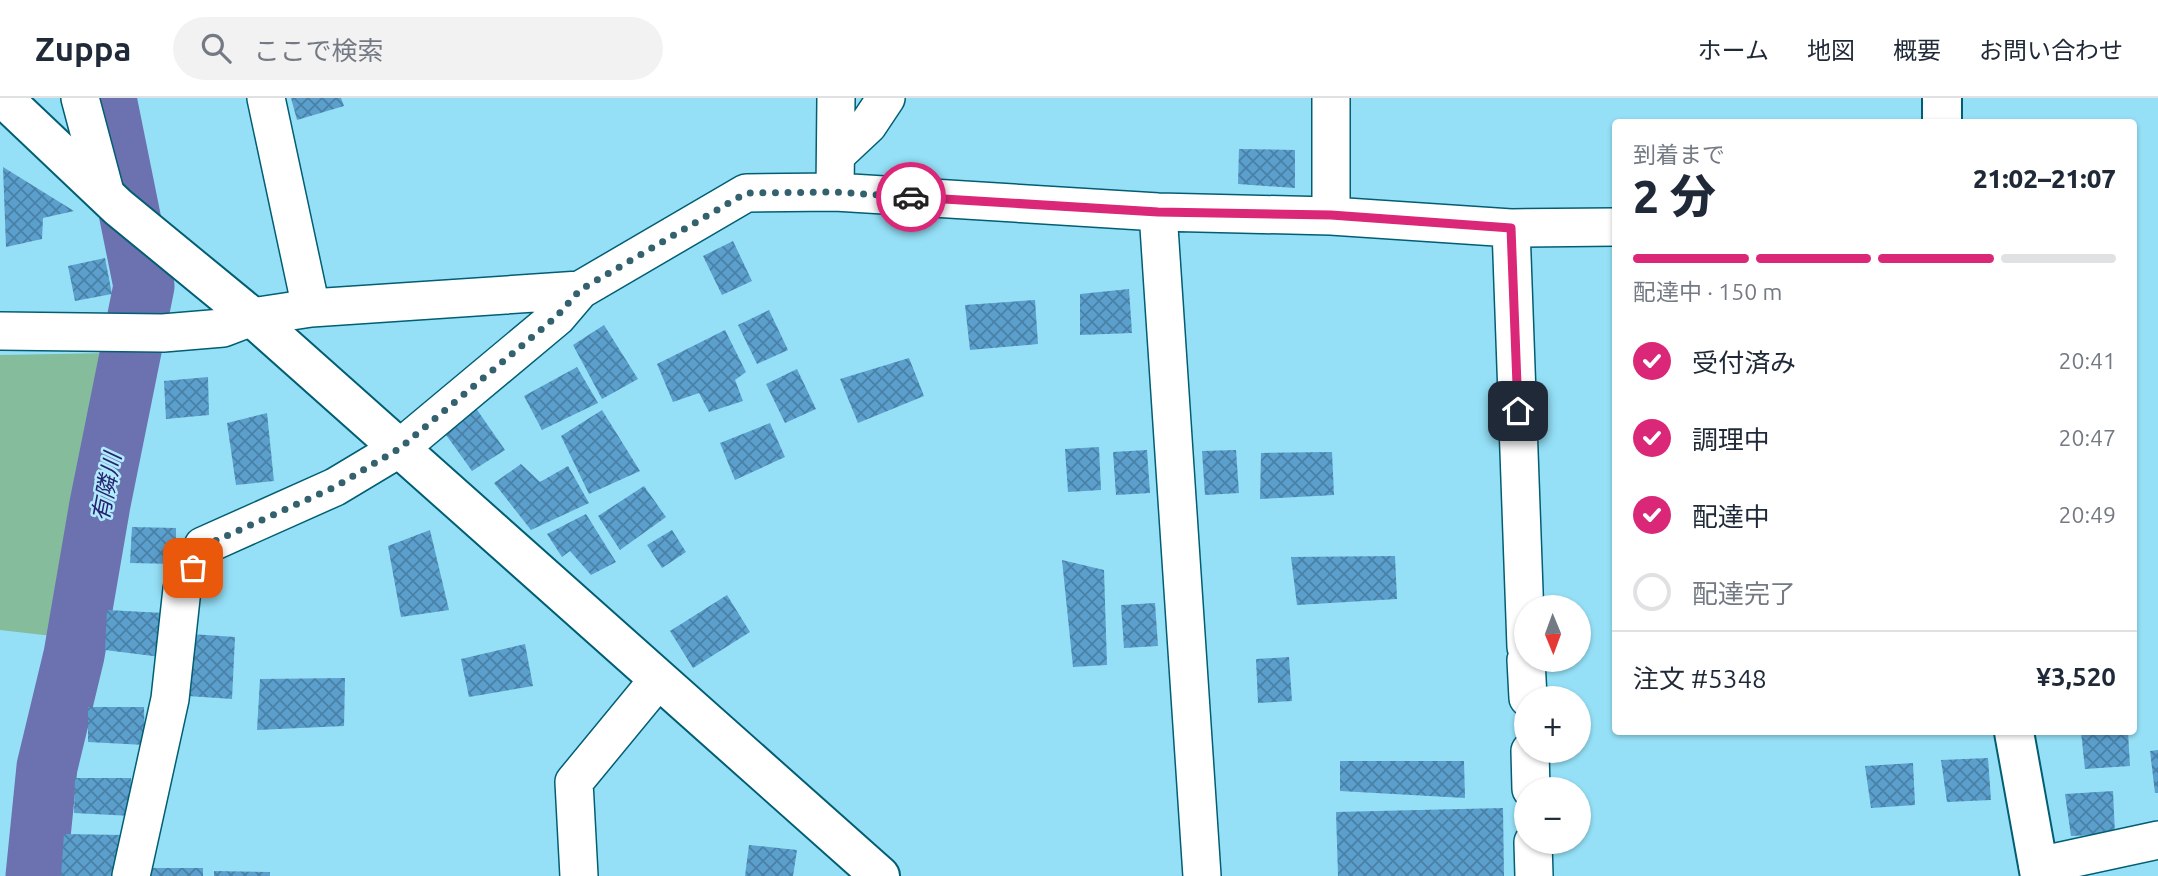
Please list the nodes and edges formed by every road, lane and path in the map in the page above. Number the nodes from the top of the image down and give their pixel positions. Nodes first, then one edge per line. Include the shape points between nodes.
1 (3, 98) edge
2 (80, 98) edge
3 (266, 98) edge
4 (836, 98) edge
5 (886, 98) edge
6 (1331, 98) edge
7 (1942, 98) edge
8 (1942, 119) edge
9 (836, 155) junction
10 (835, 192) junction
11 (111, 199) junction
12 (1158, 212) junction
13 (1331, 215) junction
14 (1511, 228) junction
15 (1612, 228) edge
16 (580, 290) junction
17 (311, 308) junction
18 (252, 317) junction
19 (0, 331) edge
20 (400, 448) junction
21 (1524, 595) edge
22 (658, 680) junction
23 (2015, 735) edge
24 (2158, 839) edge
25 (1533, 854) edge
26 (2039, 871) edge
27 (131, 876) edge
28 (579, 876) edge
29 (880, 876) edge
30 (1202, 876) edge
31 (1534, 876) edge

1 - 11 street
2 - 11 street
3 - 17 street
4 - 9 street
5 - 9 street via 868,125
6 - 13 street
7 - 8 street
9 - 10 street
10 - 12 street
10 - 16 street via 746,193
11 - 18 street
12 - 13 street
12 - 30 street
13 - 14 street
14 - 15 street
14 - 21 street
16 - 17 street
16 - 20 street via 556,317
17 - 18 street
18 - 19 street via 223,328 163,333
18 - 20 street
20 - 22 street
20 - 27 street via 335,487 204,546 182,589 170,699
22 - 28 street via 574,782
22 - 29 street
23 - 26 street
24 - 26 street
25 - 31 street

